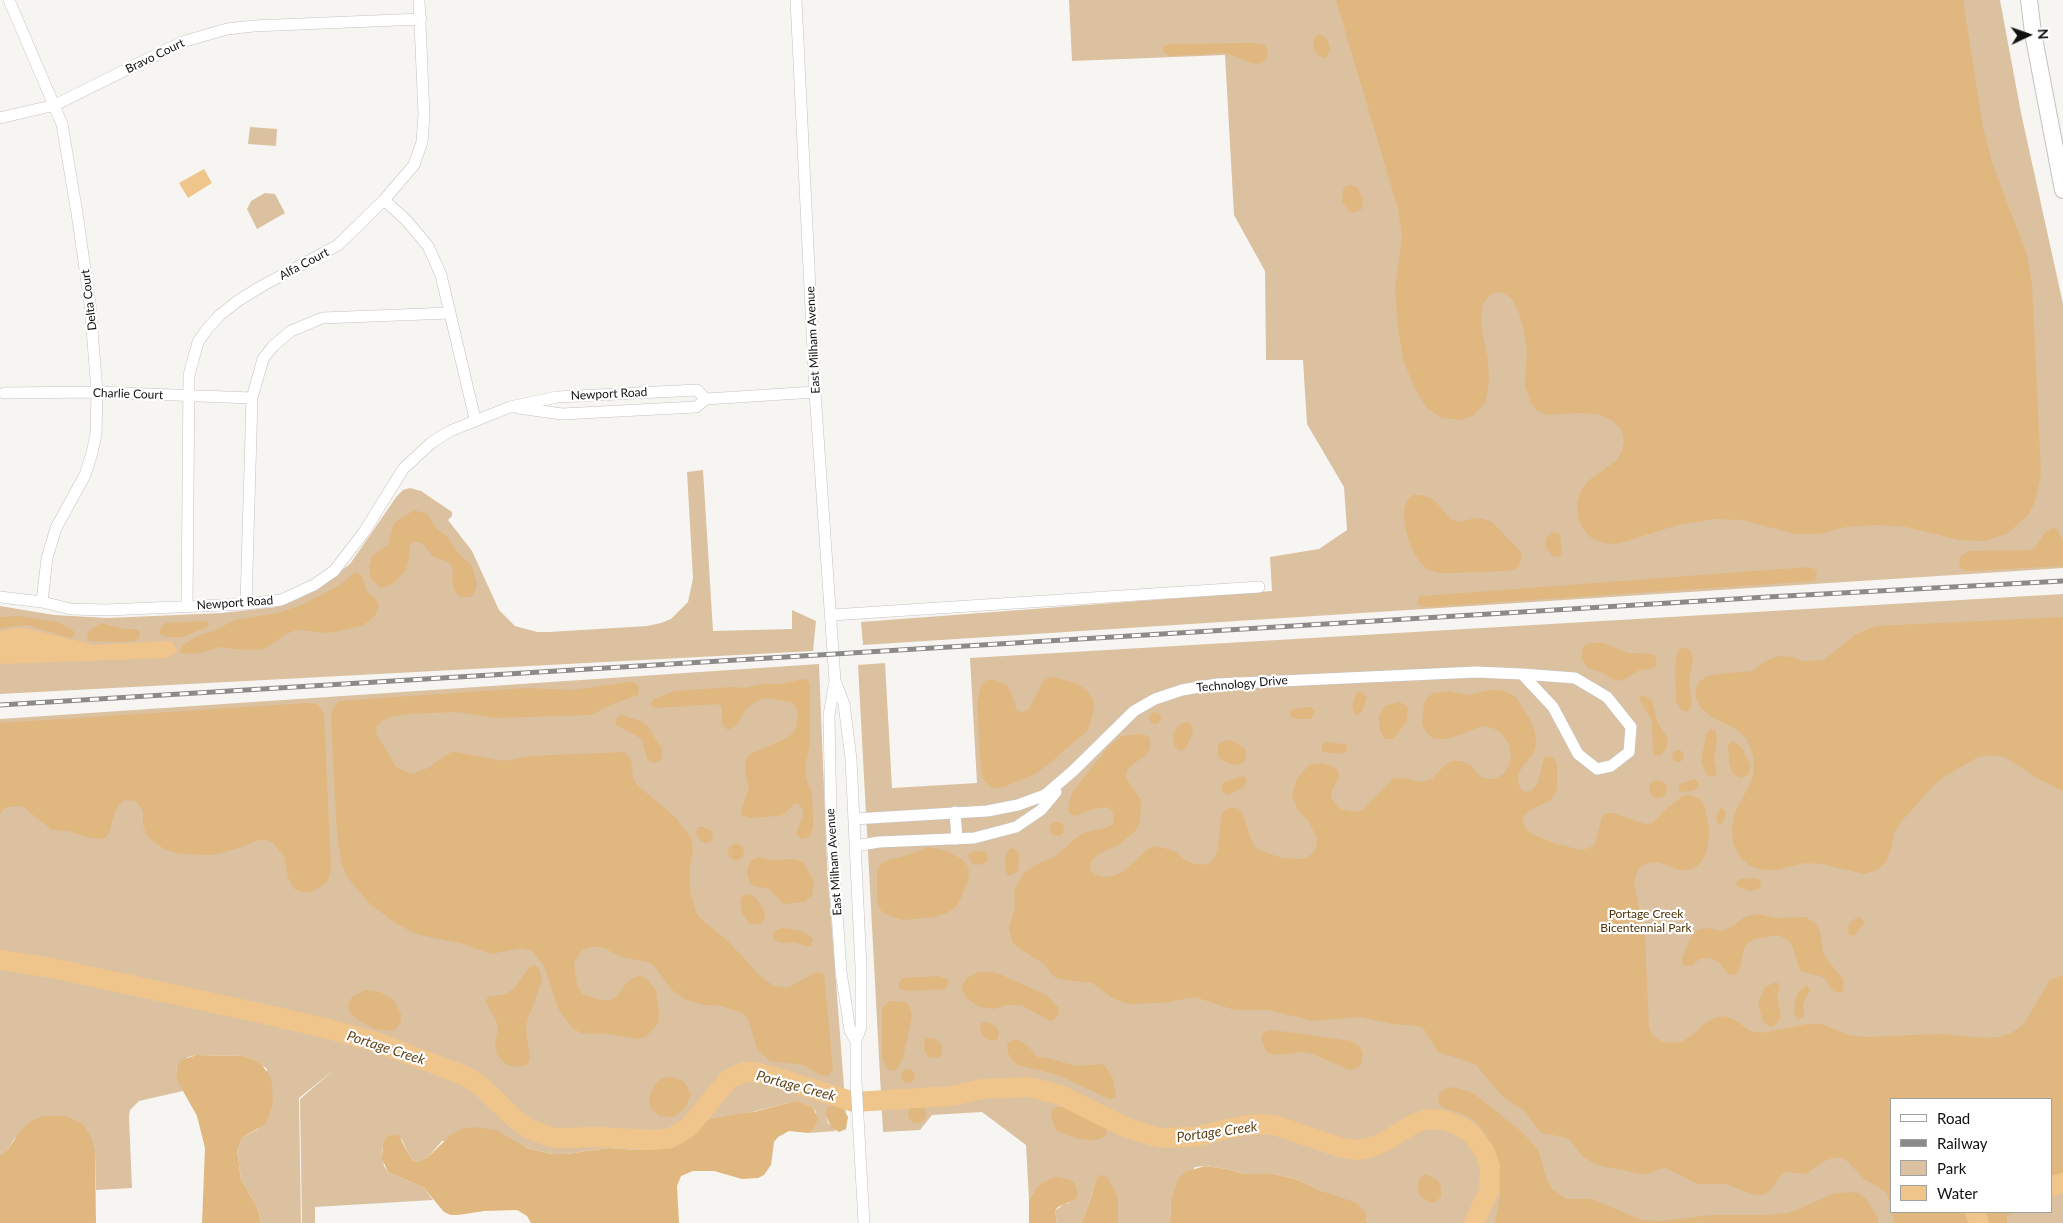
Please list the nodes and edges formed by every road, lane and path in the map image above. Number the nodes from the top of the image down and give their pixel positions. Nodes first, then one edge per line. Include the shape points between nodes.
1 (9, 0) edge
2 (419, 0) edge
3 (796, 0) edge
4 (2024, 0) edge
5 (2029, 0) edge
6 (420, 19) junction
7 (2033, 32) junction
8 (55, 105) junction
9 (0, 118) edge
10 (2063, 190) edge
11 (384, 200) junction
12 (450, 313) junction
13 (1, 392) edge
14 (97, 392) junction
15 (815, 392) junction
16 (190, 396) junction
17 (252, 398) junction
18 (706, 399) junction
19 (510, 407) junction
20 (475, 420) junction
21 (1259, 588) dead end
22 (0, 597) edge
23 (42, 602) junction
24 (246, 604) junction
25 (188, 606) junction
26 (832, 616) junction
27 (1522, 674) junction
28 (835, 681) junction
29 (1073, 771) junction
30 (955, 812) junction
31 (854, 819) junction
32 (957, 839) junction
33 (855, 846) junction
34 (856, 1041) junction
35 (864, 1223) edge

1 - 8 street, Delta Court
2 - 6 street, Alfa Court
3 - 15 street, East Milham Avenue
4 - 7 highway
5 - 7 highway
6 - 8 street, Bravo Court via 253,26 205,34 182,42
6 - 11 street, Alfa Court via 422,142 414,165
7 - 10 highway
8 - 9 street, Bravo Court
8 - 14 street, Delta Court via 62,124 77,213 90,304
11 - 12 street via 428,246 441,275
11 - 16 street, Alfa Court via 338,245 262,286 207,329 198,342 189,375
12 - 17 street via 322,318 306,323 291,330 263,358
12 - 20 street
13 - 14 street, Charlie Court
14 - 16 street, Charlie Court
14 - 23 street, Delta Court via 92,453 85,475 56,528 47,558
15 - 18 street, Newport Road
15 - 26 street, East Milham Avenue
16 - 17 street, Charlie Court
16 - 25 street, Alfa Court
17 - 24 street
18 - 19 street, Newport Road via 696,407 562,414
18 - 19 street, Newport Road via 697,390 557,397
19 - 20 street, Newport Road
20 - 24 street, Newport Road via 431,442 403,469 364,532 334,571 314,585 281,600
21 - 26 street
22 - 23 street, Newport Road
23 - 25 street, Newport Road via 71,609 106,610
24 - 25 street, Newport Road
26 - 28 street, East Milham Avenue
27 - 27 street, Technology Drive via 1553,707 1578,754 1597,769 1611,766 1629,752 1631,727 1607,697 1575,678
27 - 29 street, Technology Drive via 1476,672 1293,679 1217,684 1182,690 1155,699 1134,711
28 - 31 street, East Milham Avenue via 844,704
28 - 34 street, East Milham Avenue via 829,715 831,822 841,972 850,1031
29 - 30 street, Technology Drive via 1045,795 1018,805
29 - 32 street via 1041,810 1016,827
30 - 31 street, Technology Drive
30 - 32 street
31 - 33 street, East Milham Avenue
32 - 33 street
33 - 34 street, East Milham Avenue via 861,968 861,1027
34 - 35 street, East Milham Avenue

